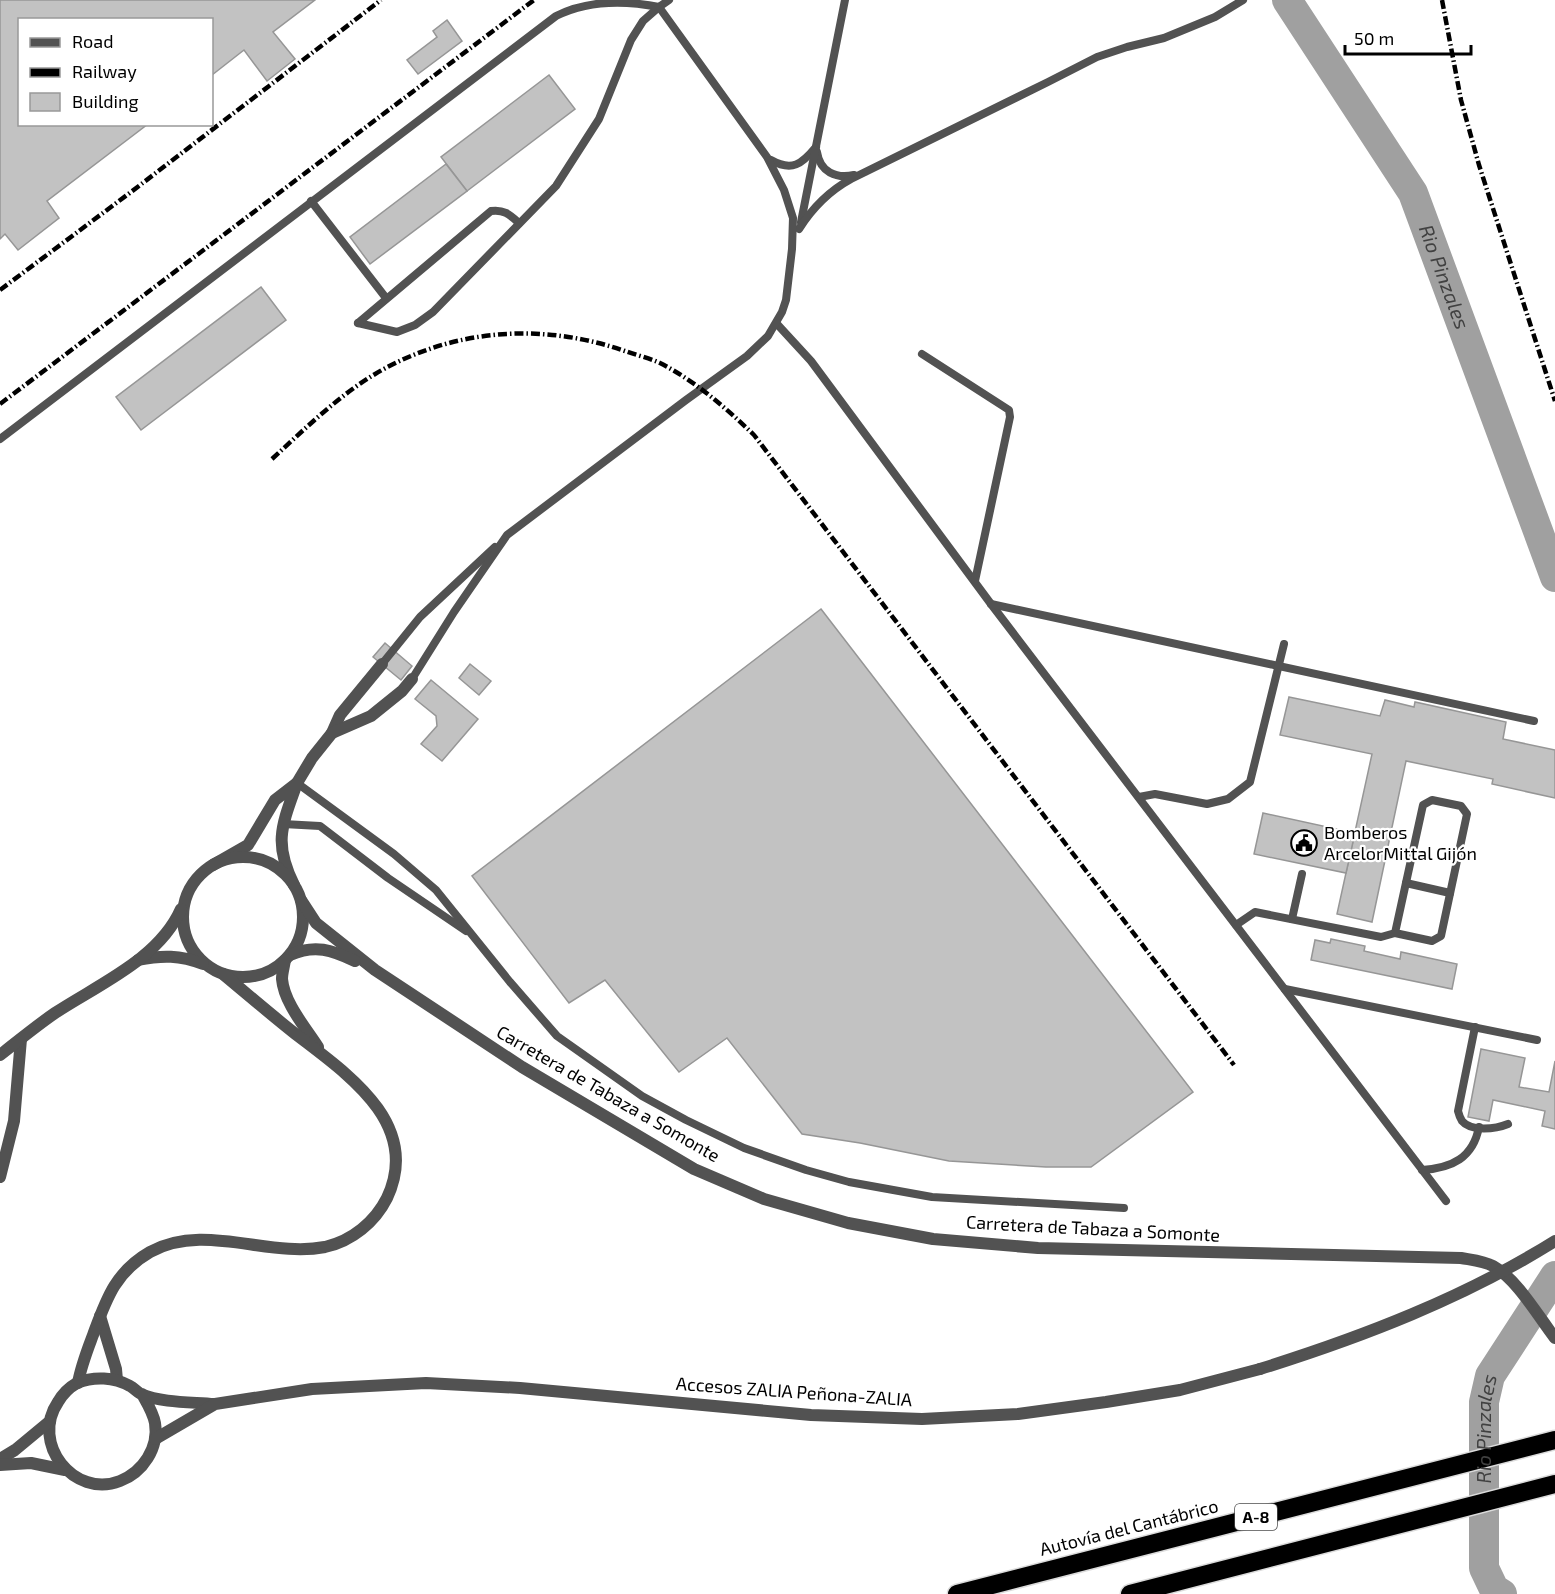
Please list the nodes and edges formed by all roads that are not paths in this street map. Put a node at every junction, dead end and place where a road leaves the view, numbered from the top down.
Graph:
1 (669, 0) edge
2 (845, 0) edge
3 (1243, 0) edge
4 (660, 7) junction
5 (817, 147) junction
6 (767, 157) junction
7 (864, 172) junction
8 (311, 201) junction
9 (519, 223) junction
10 (800, 229) junction
11 (792, 249) junction
12 (386, 298) junction
13 (777, 324) junction
14 (922, 354) dead end
15 (0, 439) edge
16 (507, 535) junction
17 (975, 581) junction
18 (991, 604) junction
19 (1284, 644) dead end
20 (382, 664) joint
21 (1279, 665) junction
22 (411, 680) joint
23 (1534, 721) dead end
24 (332, 733) junction
25 (297, 783) junction
26 (1139, 797) junction
27 (283, 824) junction
28 (213, 865) junction
29 (1302, 874) dead end
30 (1406, 883) junction
31 (294, 885) junction
32 (1450, 893) junction
33 (187, 895) junction
34 (301, 900) junction
35 (1292, 920) junction
36 (1236, 925) junction
37 (1395, 933) junction
38 (475, 937) junction
39 (288, 958) junction
40 (137, 961) junction
41 (206, 965) junction
42 (375, 970) junction
43 (223, 974) junction
44 (1285, 989) junction
45 (1475, 1027) junction
46 (21, 1039) junction
47 (1537, 1040) dead end
48 (322, 1053) junction
49 (0, 1055) edge
50 (1508, 1124) dead end
51 (1479, 1127) junction
52 (1422, 1170) junction
53 (0, 1177) edge
54 (1446, 1202) dead end
55 (1124, 1208) dead end
56 (1555, 1241) edge
57 (100, 1316) junction
58 (1555, 1338) edge
59 (117, 1380) junction
60 (78, 1383) junction
61 (141, 1394) junction
62 (215, 1404) junction
63 (50, 1421) junction
64 (155, 1440) junction
65 (1555, 1440) edge
66 (0, 1459) edge
67 (0, 1465) edge
68 (65, 1470) junction
69 (1555, 1484) edge
70 (957, 1594) edge
71 (1130, 1594) edge

1 - 4 lane
2 - 5 lane
3 - 7 lane
4 - 6 lane
4 - 8 lane
4 - 9 lane
5 - 6 lane
5 - 7 lane
5 - 10 lane
6 - 11 lane
7 - 10 lane
8 - 12 lane
8 - 15 lane
9 - 12 lane
9 - 12 lane
10 - 11 lane
11 - 13 lane
13 - 16 lane
13 - 17 lane
14 - 17 lane
16 - 20 lane
16 - 22 lane
17 - 18 lane
18 - 21 lane
18 - 26 lane
19 - 21 lane
20 - 24 street
21 - 23 lane
21 - 26 lane
22 - 24 street
24 - 25 street
25 - 27 street
25 - 28 street
25 - 38 lane
26 - 36 lane
27 - 31 street
27 - 38 lane
28 - 31 street
28 - 33 street
29 - 35 lane
30 - 32 lane
30 - 32 lane
30 - 37 lane
31 - 34 street
32 - 37 lane
33 - 40 street
33 - 41 street
34 - 39 street
34 - 42 street, Carretera de Tabaza a Somonte
35 - 36 lane
35 - 37 lane
36 - 44 lane
38 - 55 lane
39 - 42 street, Carretera de Tabaza a Somonte
39 - 43 street
39 - 48 street
40 - 41 street
40 - 46 street
41 - 43 street
42 - 58 street, Carretera de Tabaza a Somonte
43 - 48 street
44 - 45 lane
44 - 52 lane
45 - 47 lane
45 - 51 lane
46 - 49 street
46 - 53 street
48 - 57 street
50 - 51 lane
51 - 52 lane
52 - 54 lane
56 - 62 street, Accesos ZALIA Peñona-ZALIA, bridge
57 - 59 street
57 - 60 street
59 - 60 street
59 - 61 street
60 - 63 street
61 - 62 street
61 - 64 street
62 - 64 street, Accesos ZALIA Peñona-ZALIA
63 - 66 street
63 - 68 street
64 - 68 street
65 - 70 highway, Autovía del Cantábrico / A-8
67 - 68 street
69 - 71 highway, A-8

